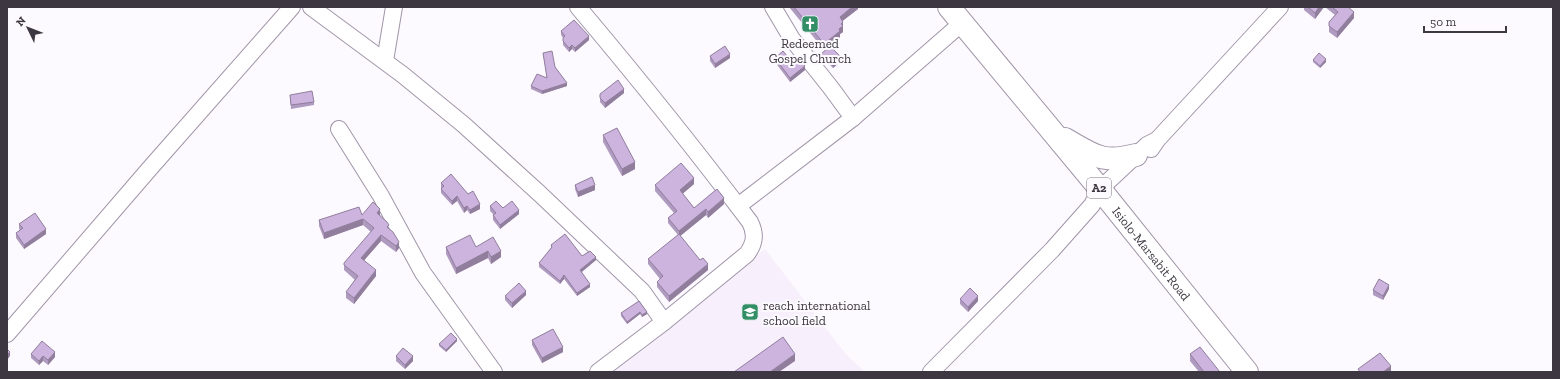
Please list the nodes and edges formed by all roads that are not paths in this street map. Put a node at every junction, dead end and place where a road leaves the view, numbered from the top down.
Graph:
1 (292, 7) edge
2 (312, 7) edge
3 (394, 7) edge
4 (578, 7) edge
5 (773, 7) edge
6 (949, 7) edge
7 (1280, 7) edge
8 (962, 23) junction
9 (385, 61) junction
10 (853, 118) junction
11 (339, 129) dead end
12 (1054, 132) junction
13 (1157, 140) junction
14 (1136, 155) junction
15 (1099, 197) junction
16 (738, 206) junction
17 (664, 322) junction
18 (7, 334) edge
19 (494, 372) edge
20 (598, 372) edge
21 (931, 372) edge
22 (1246, 372) edge

1 - 18 street
2 - 9 street
3 - 9 street
4 - 16 street
5 - 10 street
6 - 8 highway, Isiolo-Marsabit Road / A2
7 - 13 street
8 - 10 street
8 - 12 highway, Isiolo-Marsabit Road / A2
9 - 17 street
10 - 16 street
11 - 19 street
12 - 14 highway
12 - 15 highway, Isiolo-Marsabit Road / A2
13 - 14 street
13 - 15 street
14 - 15 street
15 - 21 street
15 - 22 highway, Isiolo-Marsabit Road / A2
16 - 17 street
17 - 20 street

